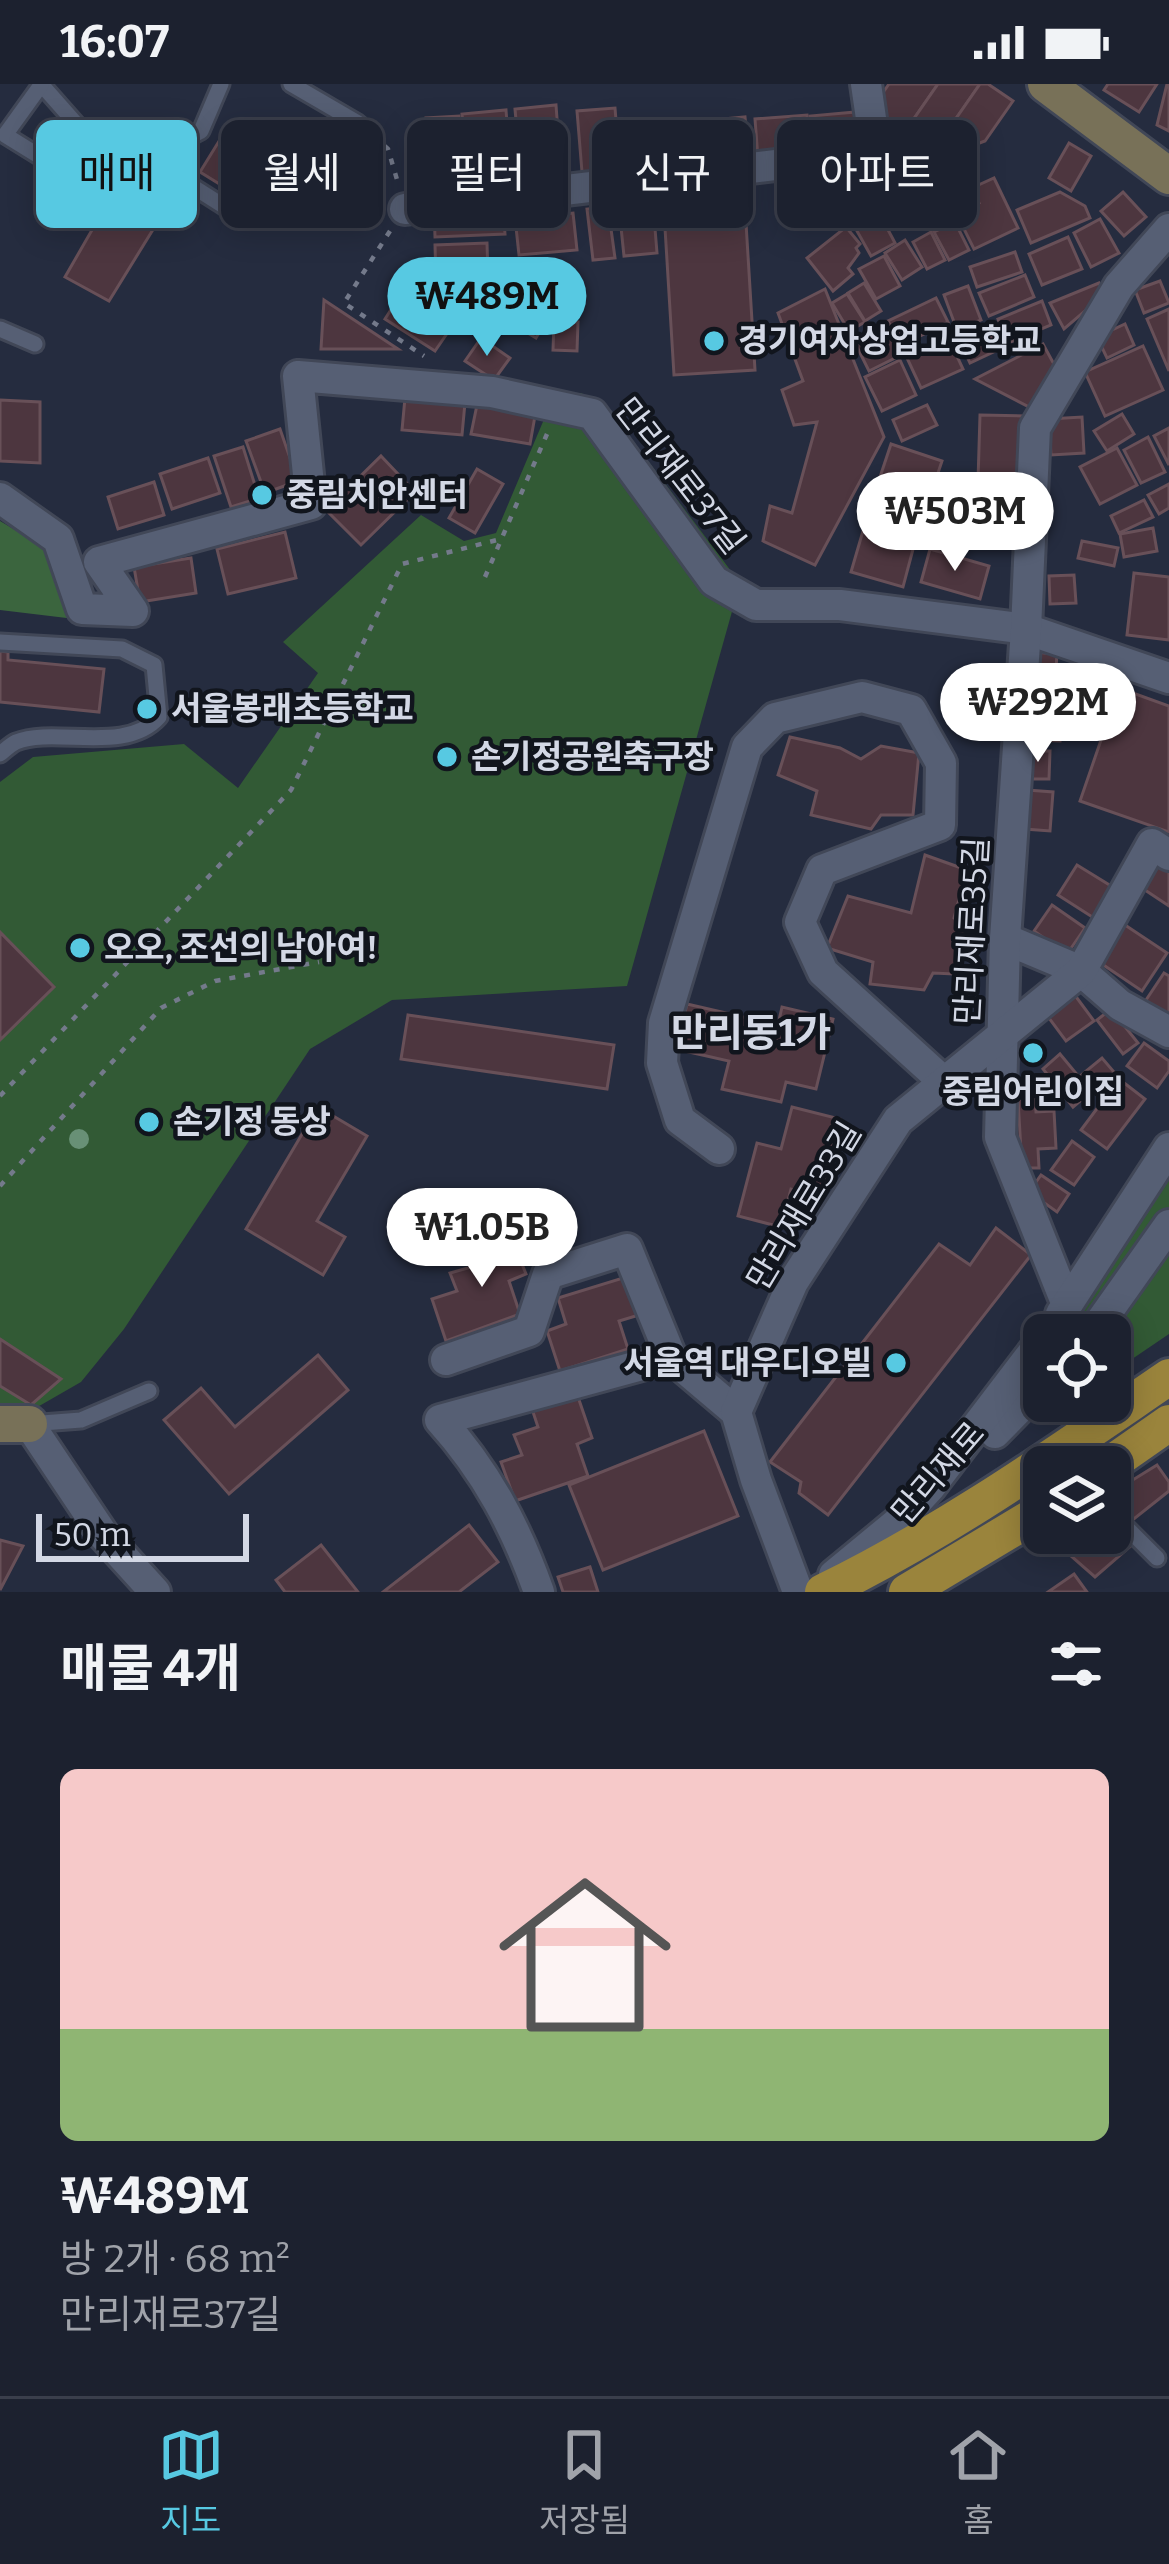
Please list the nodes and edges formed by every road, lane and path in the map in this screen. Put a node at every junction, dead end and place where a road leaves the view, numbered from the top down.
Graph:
1 (41, 84) edge
2 (220, 84) edge
3 (291, 84) edge
4 (866, 84) edge
5 (1046, 84) edge
6 (73, 120) edge
7 (353, 120) edge
8 (197, 134) edge
9 (383, 145) edge
10 (36, 155) edge
11 (1169, 176) edge
12 (405, 208) junction
13 (1169, 230) edge
14 (0, 329) edge
15 (35, 344) dead end
16 (433, 360) dead end
17 (592, 414) junction
18 (0, 498) edge
19 (501, 539) junction
20 (484, 577) dead end
21 (1026, 628) junction
22 (0, 642) edge
23 (1169, 678) edge
24 (0, 754) edge
25 (1169, 855) edge
26 (1005, 939) junction
27 (320, 962) dead end
28 (1081, 971) junction
29 (1169, 1032) edge
30 (1003, 1033) junction
31 (944, 1082) junction
32 (0, 1096) edge
33 (1169, 1148) edge
34 (719, 1149) dead end
35 (0, 1186) edge
36 (1169, 1225) edge
37 (1067, 1305) junction
38 (1061, 1314) edge
39 (1107, 1314) edge
40 (671, 1357) junction
41 (446, 1360) dead end
42 (1023, 1367) edge
43 (1169, 1377) edge
44 (149, 1391) dead end
45 (1023, 1404) edge
46 (736, 1412) junction
47 (15, 1424) edge
48 (1164, 1435) edge
49 (991, 1437) dead end
50 (1131, 1453) edge
51 (1023, 1523) edge
52 (1131, 1531) edge
53 (1157, 1558) dead end
54 (155, 1592) edge
55 (539, 1592) edge
56 (798, 1592) edge
57 (818, 1592) edge
58 (908, 1592) edge

1 - 6 lane
1 - 10 lane
2 - 8 lane
3 - 7 lane
4 - 12 street
5 - 11 street
9 - 12 path
12 - 16 path
13 - 21 street, 만리재로35길
14 - 15 lane
17 - 18 street, 만리재로37길
17 - 19 path
17 - 21 street, 만리재로37길
19 - 20 path
19 - 32 path
21 - 23 street, 만리재로37길
21 - 26 street, 만리재로35길
22 - 24 lane
25 - 28 street
26 - 28 street
26 - 30 street, 만리재로35길
27 - 35 path
28 - 29 street
28 - 30 street, 만리재로33길
30 - 31 street, 만리재로33길
30 - 37 street, 만리재로35길
31 - 34 street
31 - 46 street, 만리재로33길
33 - 37 street, 만리재로
36 - 39 street
37 - 38 street, 만리재로
40 - 41 street
40 - 46 street
40 - 55 street
42 - 57 street, 만리재로
43 - 57 main road, 만리재로
44 - 47 lane
45 - 49 street, 만리재로
46 - 56 street
47 - 54 street
48 - 50 main road
51 - 58 main road
52 - 53 lane

